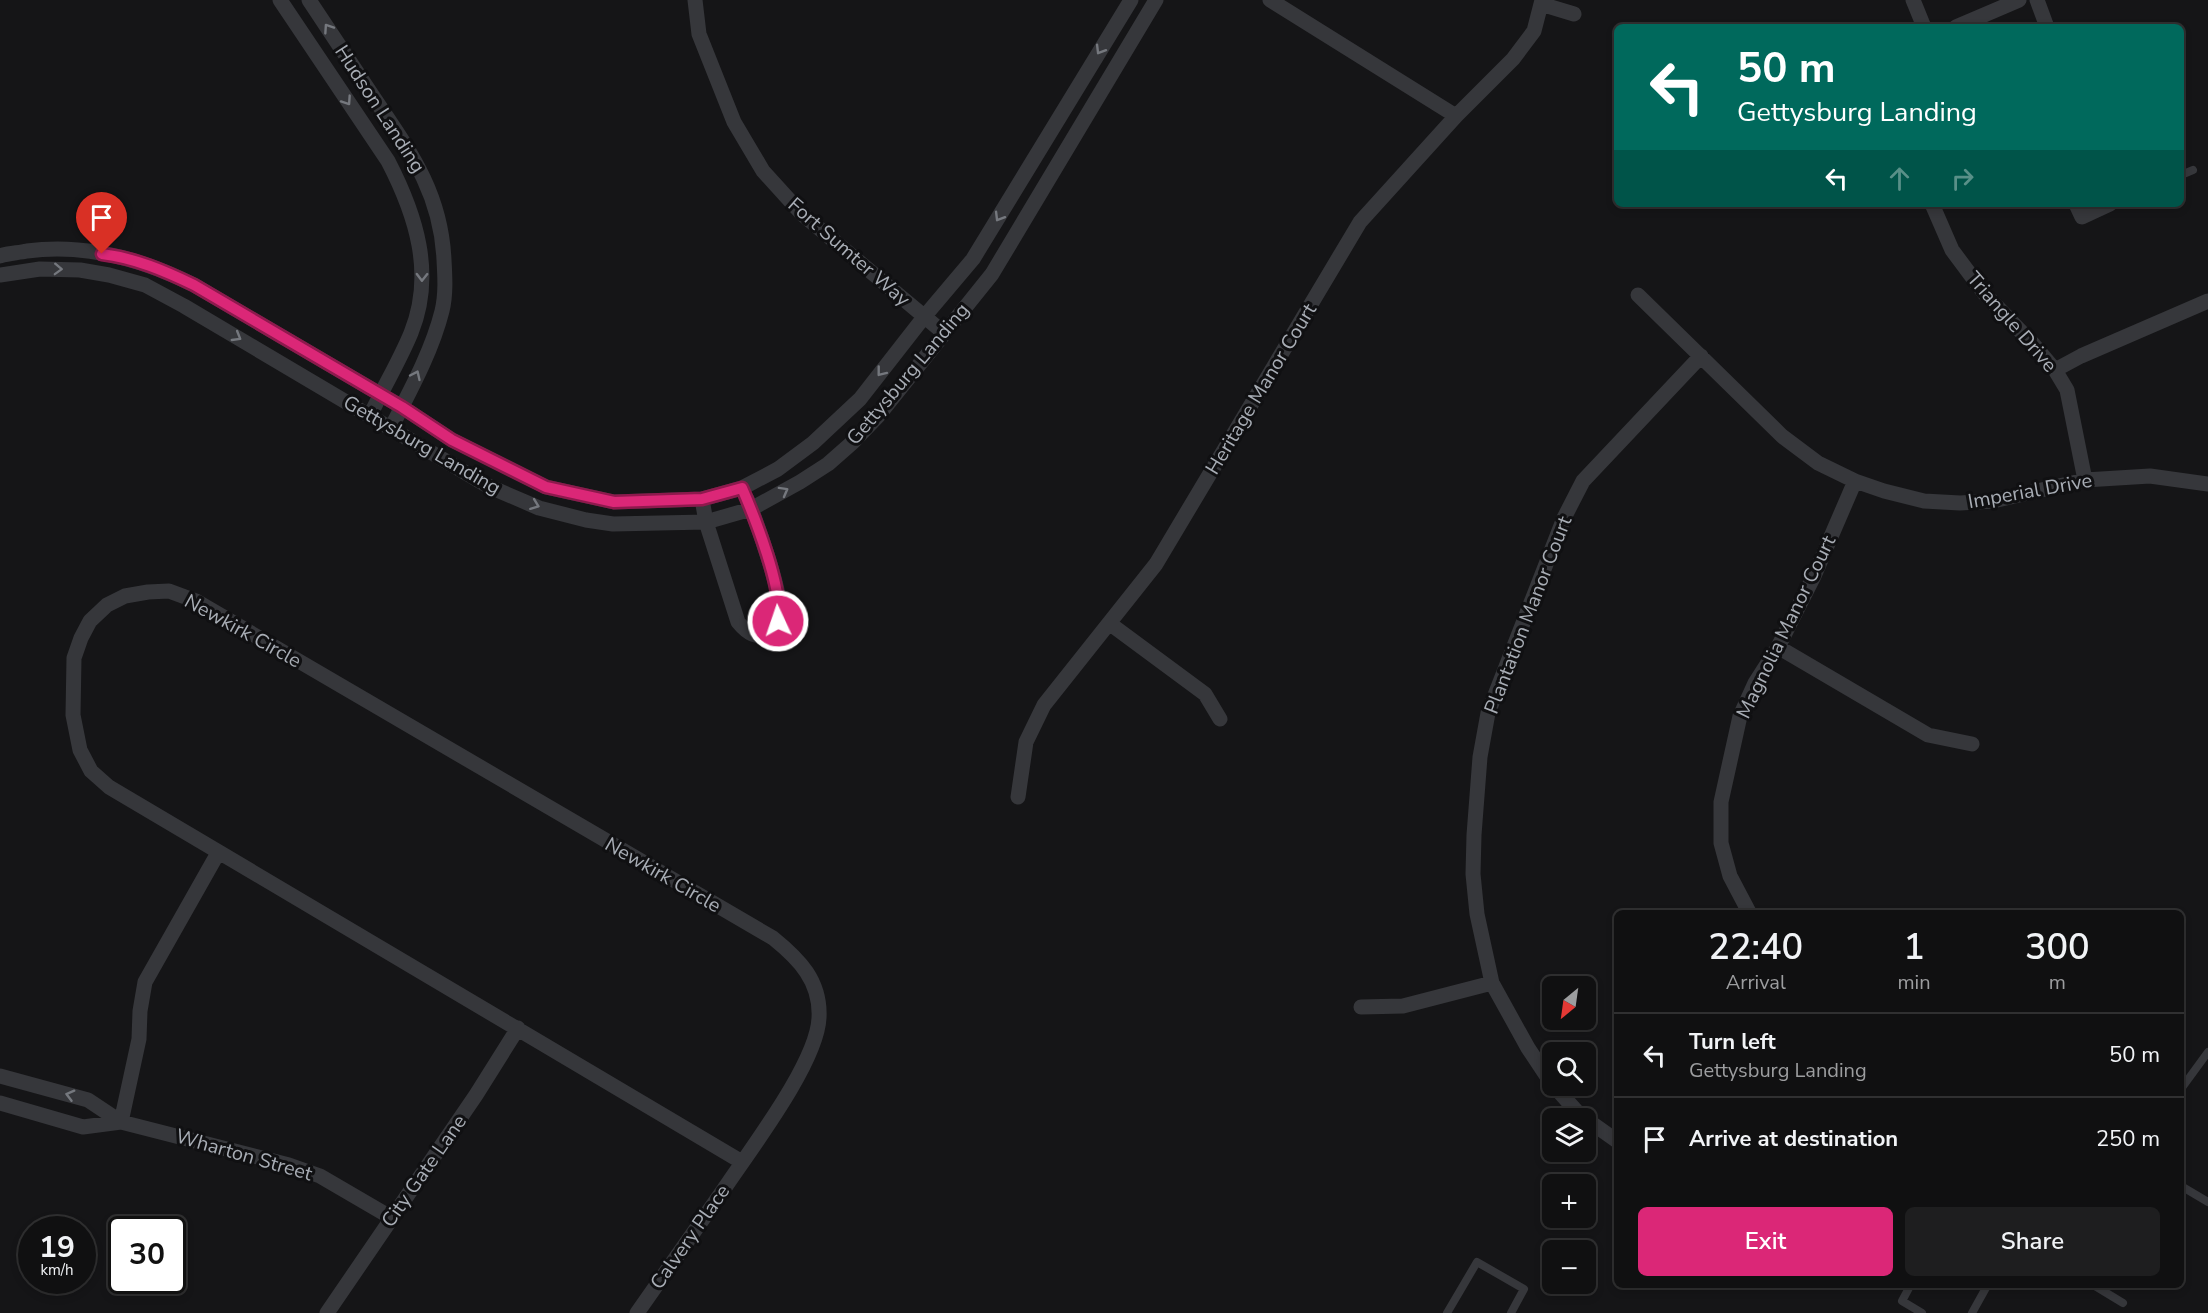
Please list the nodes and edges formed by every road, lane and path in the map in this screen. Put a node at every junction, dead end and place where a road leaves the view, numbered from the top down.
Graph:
1 (280, 0) edge
2 (309, 0) edge
3 (696, 0) edge
4 (1131, 0) edge
5 (1156, 0) edge
6 (1270, 0) edge
7 (1913, 0) edge
8 (2019, 0) edge
9 (2037, 0) edge
10 (1541, 2) edge
11 (1994, 5) edge
12 (1574, 14) dead end
13 (1923, 24) edge
14 (1961, 24) edge
15 (2046, 24) edge
16 (1456, 116) junction
17 (2193, 170) dead end
18 (2184, 174) edge
19 (1933, 207) edge
20 (2077, 207) edge
21 (2104, 207) edge
22 (0, 256) edge
23 (0, 275) edge
24 (1638, 295) dead end
25 (2208, 300) edge
26 (924, 317) junction
27 (944, 333) junction
28 (1701, 356) junction
29 (2055, 370) junction
30 (380, 396) junction
31 (402, 407) junction
32 (370, 417) junction
33 (391, 428) junction
34 (2085, 480) junction
35 (1856, 481) junction
36 (2208, 484) edge
37 (742, 488) junction
38 (702, 499) junction
39 (751, 509) junction
40 (706, 522) junction
41 (1109, 623) junction
42 (1778, 647) junction
43 (1221, 719) dead end
44 (1971, 744) dead end
45 (1018, 797) dead end
46 (218, 852) junction
47 (1748, 910) edge
48 (1492, 984) junction
49 (1361, 1007) dead end
50 (518, 1028) junction
51 (2208, 1052) edge
52 (1542, 1069) edge
53 (0, 1076) edge
54 (2184, 1085) edge
55 (1563, 1096) edge
56 (0, 1103) edge
57 (121, 1122) junction
58 (1614, 1139) edge
59 (742, 1162) junction
60 (2184, 1188) edge
61 (2208, 1202) edge
62 (392, 1218) junction
63 (1909, 1288) edge
64 (1986, 1288) edge
65 (2098, 1288) edge
66 (2123, 1303) dead end
67 (327, 1313) edge
68 (637, 1313) edge
69 (1448, 1313) edge
70 (1511, 1313) edge
71 (1922, 1313) edge
72 (1972, 1313) edge

1 -> 30 street, Hudson Landing
31 -> 2 street, Hudson Landing
3 - 26 street, Fort Sumter Way
4 -> 26 street, Gettysburg Landing
5 - 27 street, Gettysburg Landing
6 - 16 street
7 - 13 street
8 - 11 street
9 - 15 street
10 - 12 street, Heritage Manor Court
10 - 16 street, Heritage Manor Court
11 - 14 street
16 - 41 street, Heritage Manor Court
17 - 18 lane
19 - 29 street, Triangle Drive
20 - 21 street
22 - 30 street, Gettysburg Landing
23 -> 32 street, Gettysburg Landing
24 - 28 street, Imperial Drive
25 - 29 street
26 - 27 street, Fort Sumter Way
26 -> 37 street, Gettysburg Landing
39 -> 27 street, Gettysburg Landing
28 - 35 street, Imperial Drive
28 - 48 street, Plantation Manor Court
29 - 34 street, Triangle Drive
30 - 31 street, Gettysburg Landing
30 - 32 street, Hudson Landing
31 - 33 street, Hudson Landing
31 - 38 street, Gettysburg Landing
32 - 33 street, Gettysburg Landing
33 -> 40 street, Gettysburg Landing
34 - 35 street, Imperial Drive
34 - 36 street, Imperial Drive
35 - 42 street, Magnolia Manor Court
37 - 38 street, Gettysburg Landing
37 - 39 street
38 - 40 street
39 - 40 street, Gettysburg Landing
39 - 40 street
41 - 43 street
41 - 45 street, Heritage Manor Court
42 - 44 street
42 - 47 street, Magnolia Manor Court
46 - 50 street, Newkirk Circle
46 - 57 street
46 - 59 street, Newkirk Circle
48 - 49 street
48 - 52 street, Plantation Manor Court
50 - 59 street, Newkirk Circle
50 - 62 street, City Gate Lane
51 - 54 lane
57 -> 53 street, Wharton Street
55 - 58 street, Plantation Manor Court
56 - 57 street, Wharton Street
57 - 62 street, Wharton Street
59 - 68 street, Calvery Place
60 - 61 lane
62 - 67 street, City Gate Lane
63 - 71 lane
64 - 72 lane
65 - 66 lane
69 - 70 lane

